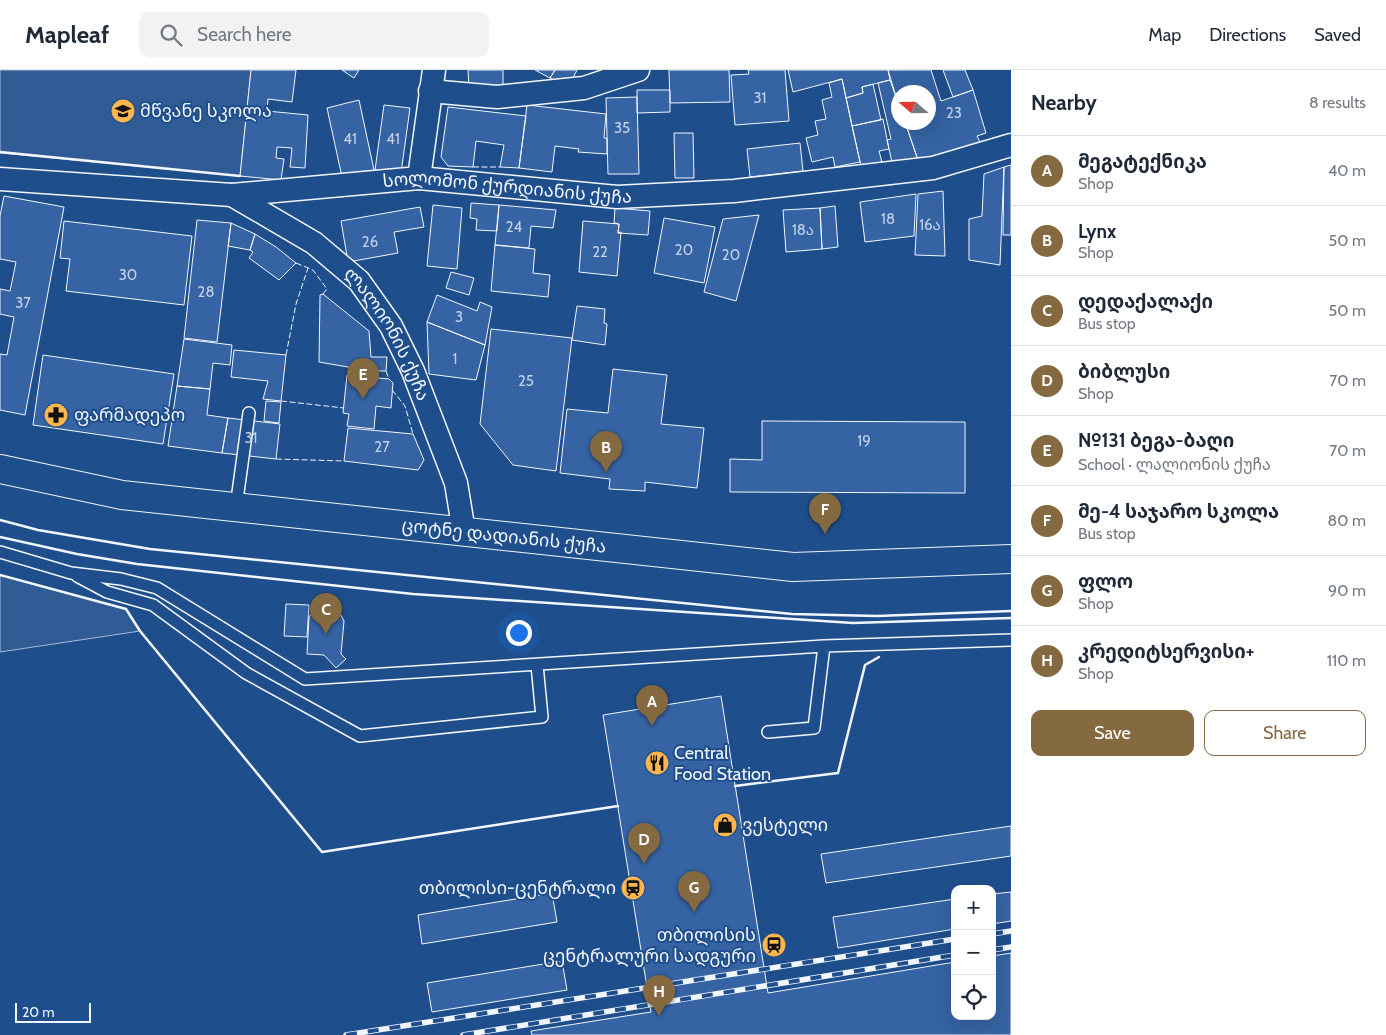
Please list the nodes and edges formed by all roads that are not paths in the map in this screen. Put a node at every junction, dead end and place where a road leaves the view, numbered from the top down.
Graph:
1 (638, 70) edge
2 (432, 81) edge
3 (1011, 145) edge
4 (419, 178) junction
5 (0, 179) edge
6 (232, 195) junction
7 (249, 413) dead end
8 (0, 469) edge
9 (236, 507) junction
10 (464, 532) junction
11 (0, 552) edge
12 (1011, 559) edge
13 (71, 573) junction
14 (1011, 640) edge
15 (824, 646) junction
16 (536, 665) junction
17 (768, 732) dead end

1 - 2 street
2 - 4 street
3 - 4 street, სოლომონ ქურდიანის ქუჩა
4 - 6 street, სოლომონ ქურდიანის ქუჩა
5 - 6 street, სოლომონ ქურდიანის ქუჩა
6 - 10 street, ლალიონის ქუჩა
7 - 9 lane
8 - 9 main road, ცოტნე დადიანის ქუჩა
9 - 10 main road, ცოტნე დადიანის ქუჩა
10 - 12 main road, ცოტნე დადიანის ქუჩა
11 - 13 lane
13 - 16 lane
13 - 16 lane
14 - 15 lane
15 - 16 lane
15 - 17 lane

